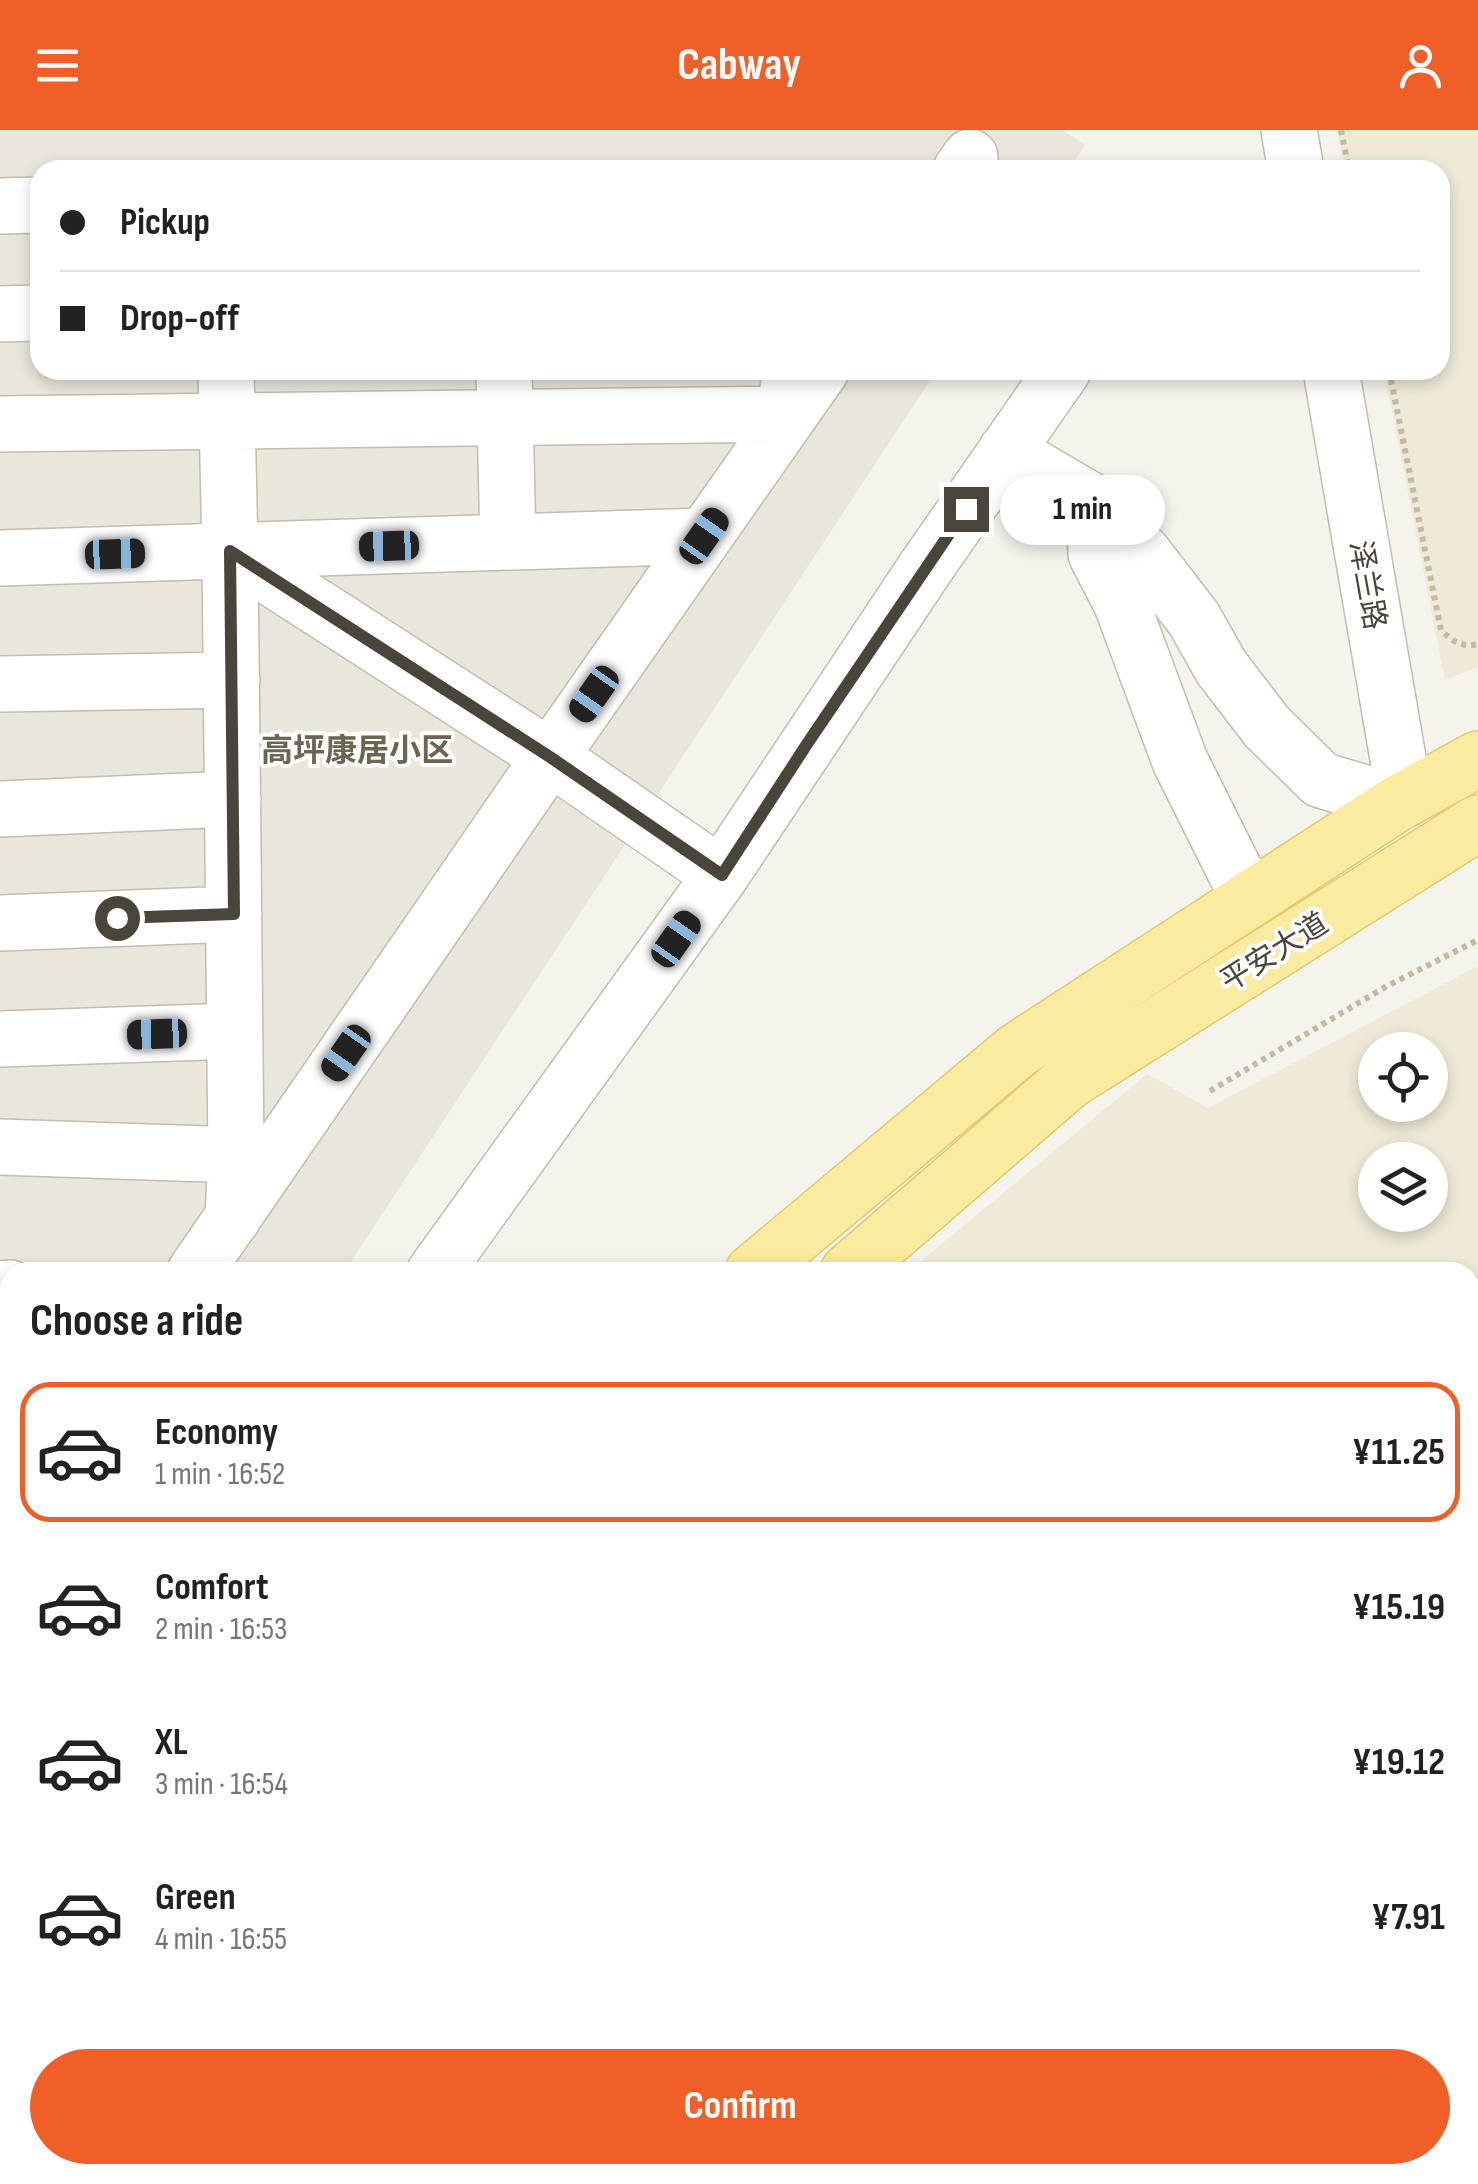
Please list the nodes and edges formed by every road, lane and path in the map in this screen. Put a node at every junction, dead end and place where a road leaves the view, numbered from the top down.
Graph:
1 (1290, 130) edge
2 (1342, 130) edge
3 (1294, 160) edge
4 (1347, 160) edge
5 (30, 205) edge
6 (0, 206) edge
7 (30, 312) edge
8 (0, 314) edge
9 (1055, 380) edge
10 (1333, 380) edge
11 (1391, 380) edge
12 (788, 392) edge
13 (504, 394) edge
14 (227, 395) edge
15 (0, 424) edge
16 (1006, 451) junction
17 (1095, 503) junction
18 (704, 536) junction
19 (508, 542) junction
20 (230, 551) junction
21 (0, 558) edge
22 (1478, 644) edge
23 (232, 680) junction
24 (0, 684) edge
25 (550, 757) junction
26 (1478, 759) edge
27 (233, 799) junction
28 (1401, 801) junction
29 (0, 809) edge
30 (1478, 823) edge
31 (722, 875) junction
32 (1249, 899) junction
33 (234, 914) junction
34 (0, 923) edge
35 (1478, 940) edge
36 (235, 1031) junction
37 (0, 1039) edge
38 (1210, 1091) dead end
39 (0, 1147) edge
40 (236, 1155) junction
41 (233, 1218) junction
42 (198, 1262) edge
43 (444, 1262) edge
44 (765, 1262) edge
45 (860, 1262) edge

1 - 3 street
2 - 4 path
5 - 6 street
7 - 8 street
9 - 16 street
10 - 28 street, 泽兰路
11 - 22 path
12 - 13 street
12 - 18 street
13 - 14 street
13 - 19 street
14 - 15 street
14 - 20 street
16 - 17 street
16 - 31 street
17 - 28 street
17 - 32 street
18 - 19 street
18 - 25 street
19 - 20 street
20 - 21 street
20 - 23 street
20 - 25 street
23 - 24 street
23 - 27 street
25 - 31 street
25 - 41 street
26 - 28 main road
27 - 29 street
27 - 33 street
28 - 32 main road
30 - 45 main road, 平安大道
31 - 43 street
32 - 44 main road
33 - 34 street
33 - 36 street
35 - 38 path
36 - 37 street
36 - 40 street
39 - 40 street
40 - 41 street
41 - 42 street

